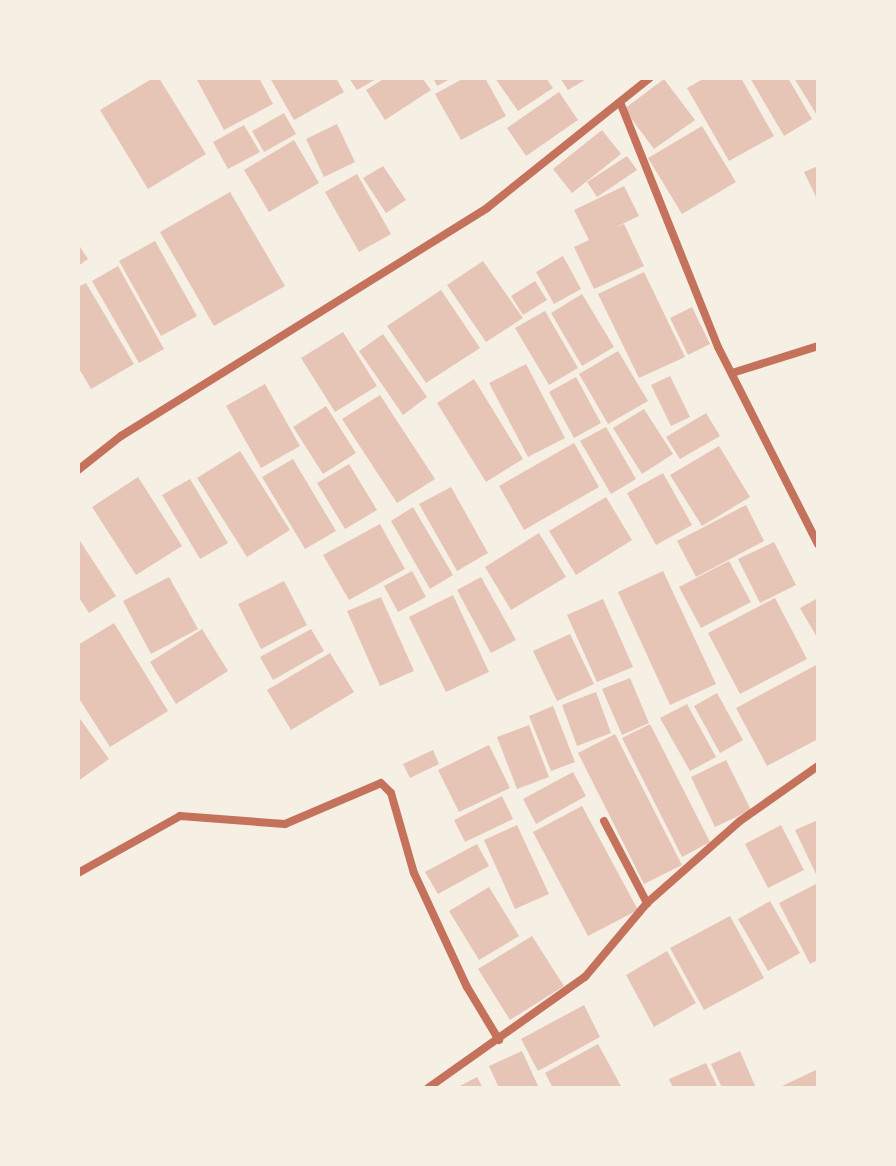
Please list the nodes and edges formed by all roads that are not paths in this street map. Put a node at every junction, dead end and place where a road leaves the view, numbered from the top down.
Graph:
1 (650, 78) edge
2 (620, 102) junction
3 (818, 346) edge
4 (732, 373) junction
5 (78, 470) edge
6 (818, 544) edge
7 (818, 766) edge
8 (604, 821) dead end
9 (78, 873) edge
10 (647, 903) junction
11 (499, 1040) junction
12 (428, 1088) edge

1 - 2 street
2 - 4 street
2 - 5 street
3 - 4 street
4 - 6 street
7 - 10 street
8 - 10 street
9 - 11 street
10 - 11 street
11 - 12 street

